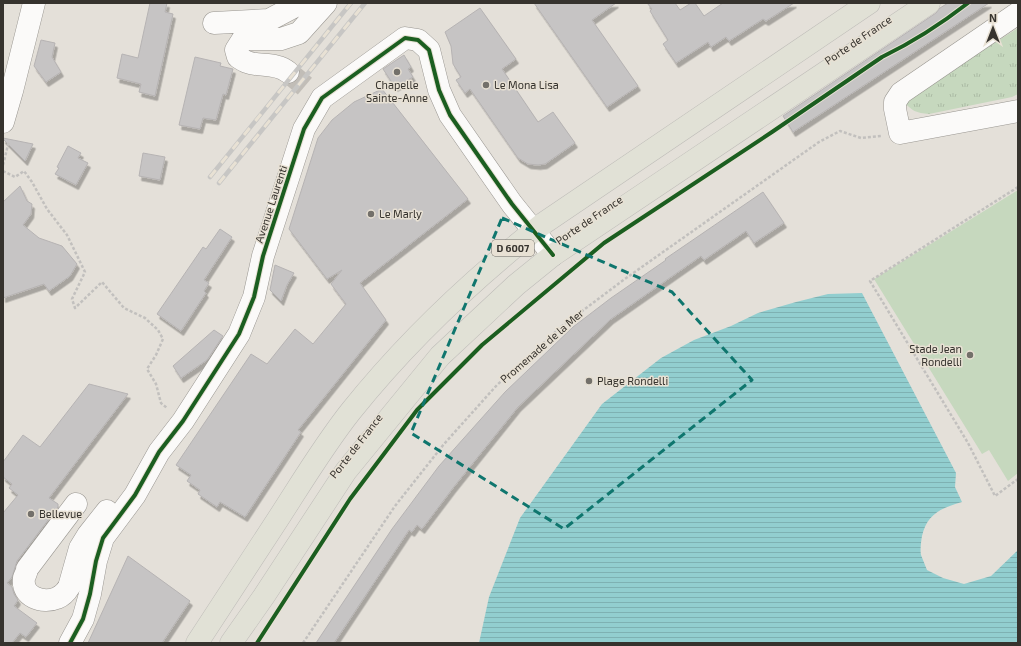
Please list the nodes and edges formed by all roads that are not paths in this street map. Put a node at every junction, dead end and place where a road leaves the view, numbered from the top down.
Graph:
1 (34, 3) edge
2 (301, 3) edge
3 (326, 3) edge
4 (869, 3) edge
5 (929, 3) edge
6 (1018, 13) edge
7 (214, 23) dead end
8 (288, 72) tunnel mouth
9 (1018, 111) edge
10 (6, 130) edge
11 (534, 231) junction
12 (553, 255) junction
13 (148, 472) junction
14 (76, 504) dead end
15 (70, 643) edge
16 (197, 643) edge
17 (231, 643) edge

1 - 10 street
2 - 7 street
3 - 8 street
4 - 11 main road, Porte de France / D 6007
5 - 12 main road, Porte de France / D 6007
6 - 9 street
11 - 12 street, Avenue Laurenti
11 - 13 street, Avenue Laurenti
11 - 16 main road, Porte de France / D 6007
12 - 17 main road, Porte de France / D 6007
13 - 14 street
13 - 15 street, Avenue Laurenti

